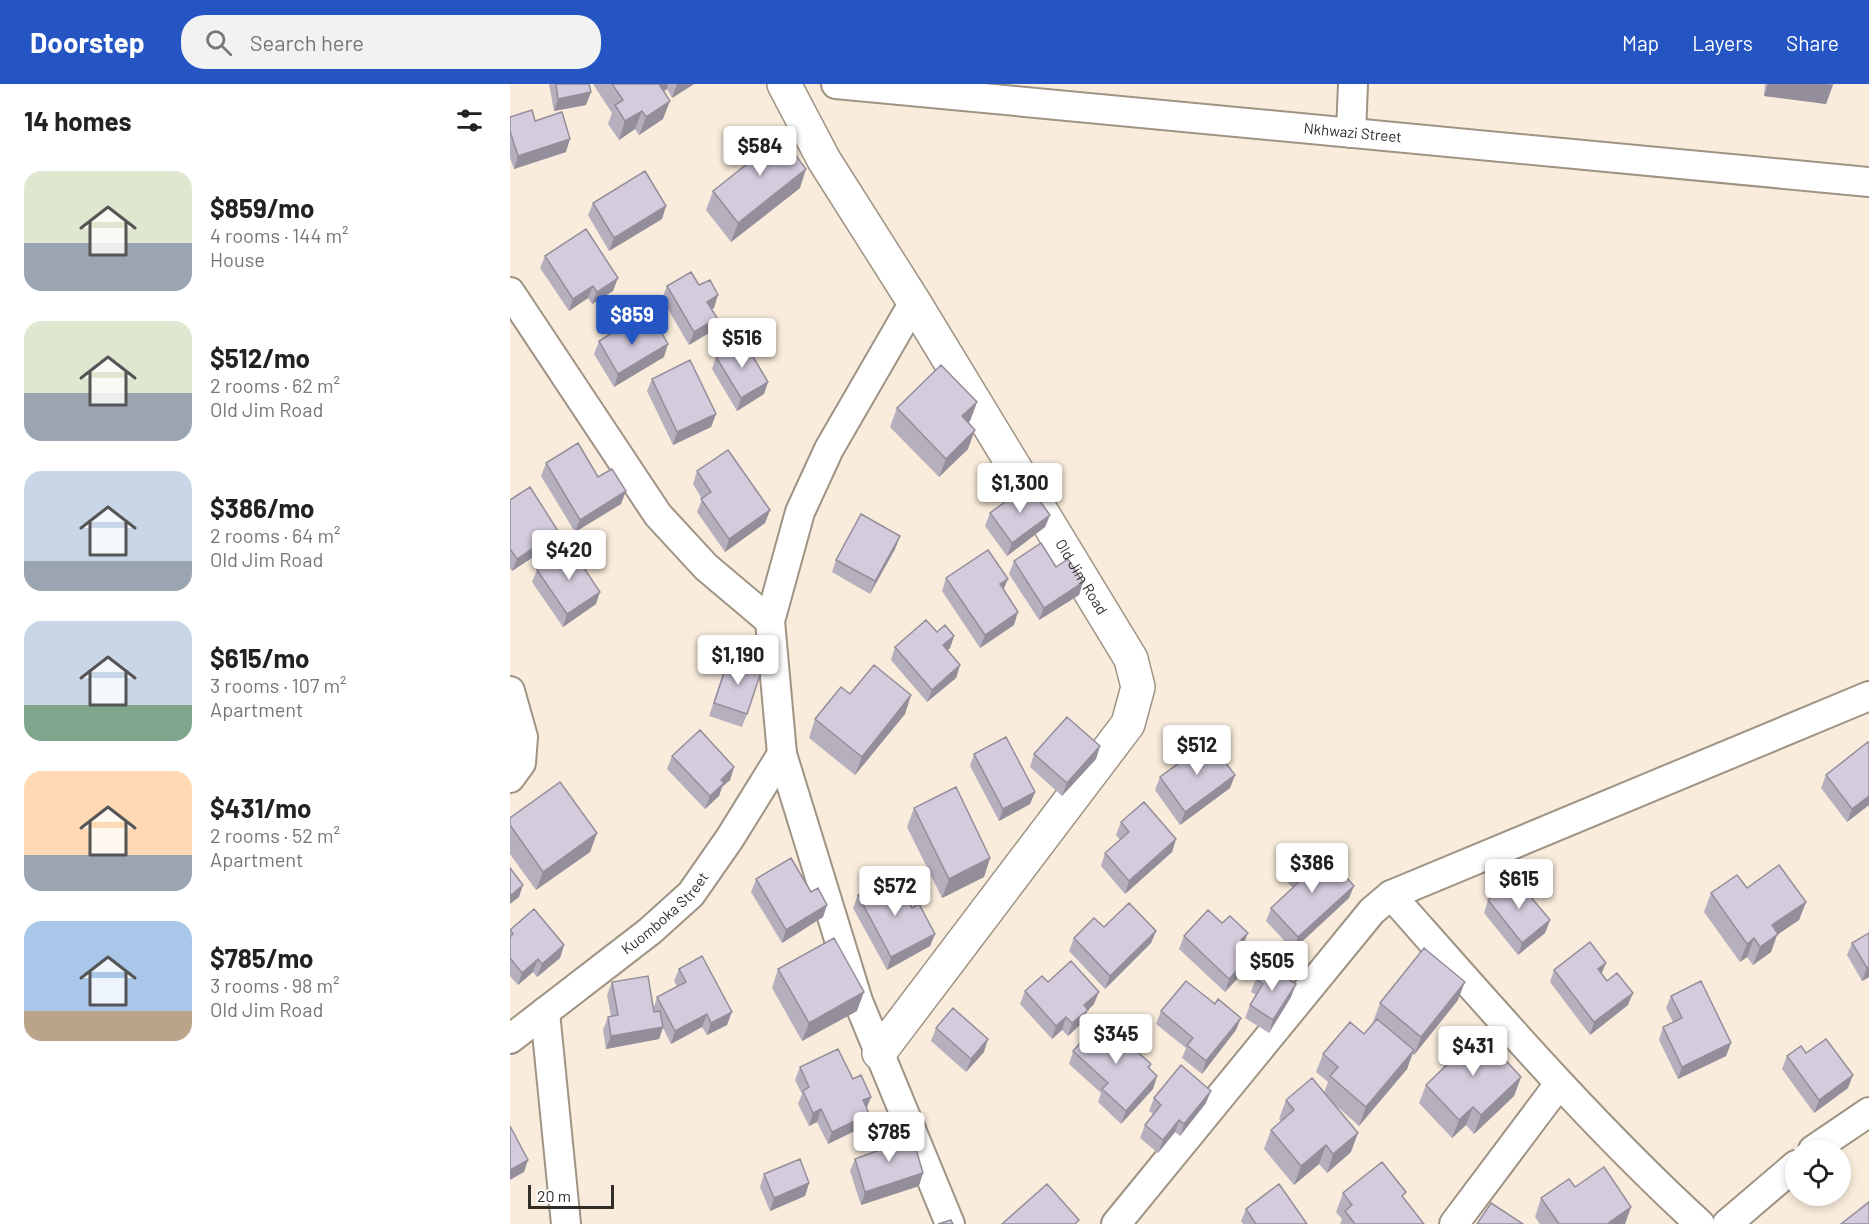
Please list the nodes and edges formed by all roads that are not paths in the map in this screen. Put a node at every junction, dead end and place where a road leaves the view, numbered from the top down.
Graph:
1 (784, 84) edge
2 (836, 84) edge
3 (1353, 84) edge
4 (1351, 133) junction
5 (1869, 182) edge
6 (510, 292) edge
7 (914, 302) junction
8 (770, 621) junction
9 (510, 691) edge
10 (1869, 696) edge
11 (783, 754) junction
12 (510, 778) edge
13 (1390, 895) junction
14 (545, 1012) junction
15 (510, 1039) edge
16 (879, 1053) junction
17 (1559, 1084) junction
18 (1869, 1112) edge
19 (1828, 1140) edge
20 (1785, 1175) edge
21 (566, 1224) edge
22 (950, 1224) edge
23 (1116, 1224) edge
24 (1454, 1224) edge
25 (1700, 1224) edge
26 (1727, 1224) edge

1 - 7 street, Old Jim Road
2 - 4 street, Nkhwazi Street
3 - 4 street
4 - 5 street, Nkhwazi Street
6 - 8 street
7 - 8 street
7 - 16 street, Old Jim Road
8 - 11 street
9 - 12 street
10 - 13 street
11 - 14 street, Kuomboka Street
11 - 16 street
13 - 17 street
13 - 23 street
14 - 15 street, Kuomboka Street
14 - 21 street
16 - 22 street
17 - 24 street
17 - 25 street
18 - 19 street
20 - 26 street

